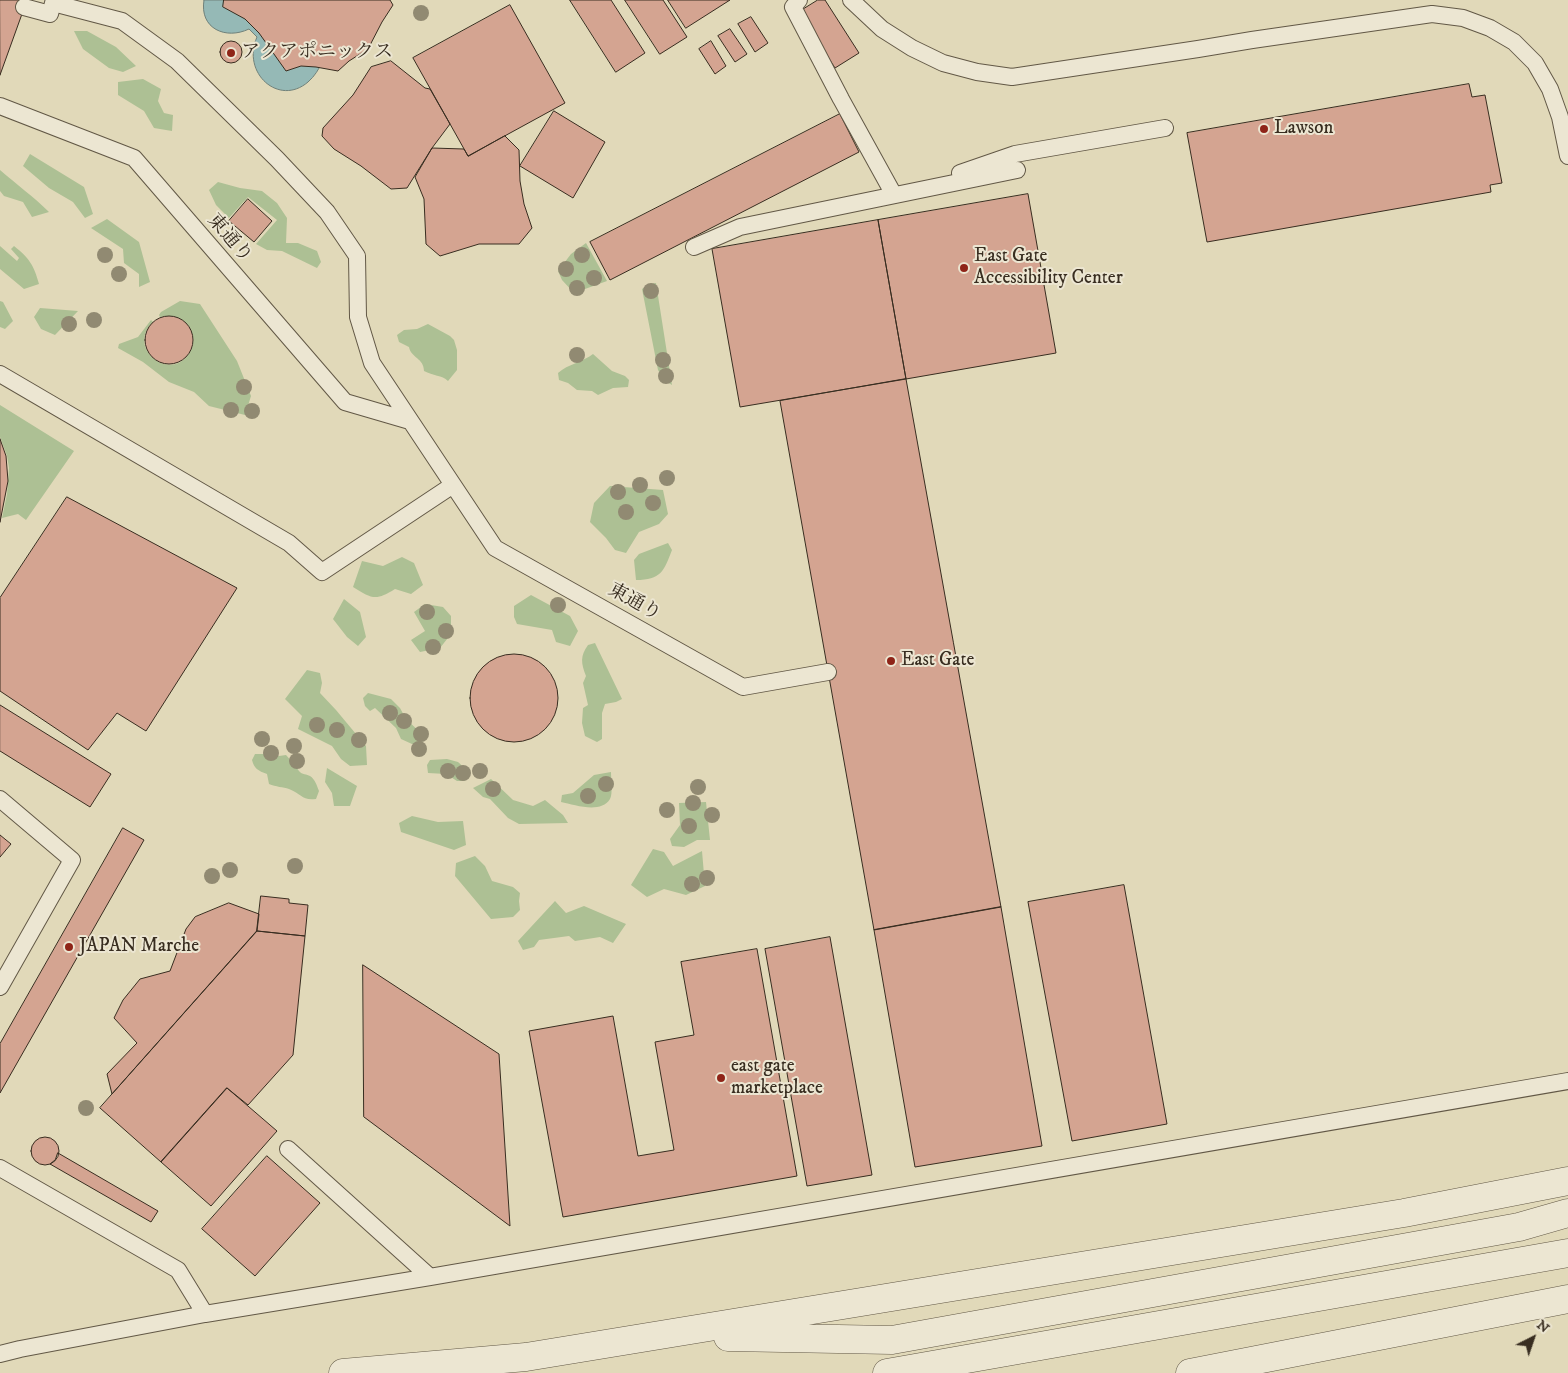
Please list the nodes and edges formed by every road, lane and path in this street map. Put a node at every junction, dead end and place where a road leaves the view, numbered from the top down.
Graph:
1 (799, 0) edge
2 (851, 0) edge
3 (24, 7) dead end
4 (0, 106) edge
5 (1165, 128) dead end
6 (1568, 156) edge
7 (1017, 170) dead end
8 (894, 196) junction
9 (694, 247) dead end
10 (0, 374) edge
11 (410, 421) junction
12 (453, 485) junction
13 (828, 672) dead end
14 (0, 799) edge
15 (0, 987) edge
16 (1568, 1080) edge
17 (288, 1149) dead end
18 (0, 1168) edge
19 (1568, 1180) edge
20 (1568, 1213) edge
21 (1568, 1252) edge
22 (430, 1277) junction
23 (1568, 1299) edge
24 (205, 1314) junction
25 (662, 1335) junction
26 (0, 1354) edge
27 (526, 1357) junction
28 (1246, 1368) edge
29 (343, 1373) edge
30 (468, 1373) edge
31 (887, 1373) edge
32 (1190, 1373) edge

1 - 8 lane
2 - 6 lane
3 - 11 lane, 東通り
4 - 11 lane, 東通り
5 - 8 lane
7 - 8 lane
8 - 9 lane
10 - 12 lane
11 - 12 lane, 東通り
12 - 13 lane, 東通り
14 - 15 lane
16 - 22 lane
17 - 22 lane
18 - 24 lane
19 - 25 street
20 - 25 street
21 - 31 street
22 - 24 lane
23 - 28 street
24 - 26 lane
25 - 27 street
27 - 29 street
27 - 30 street
28 - 32 street

